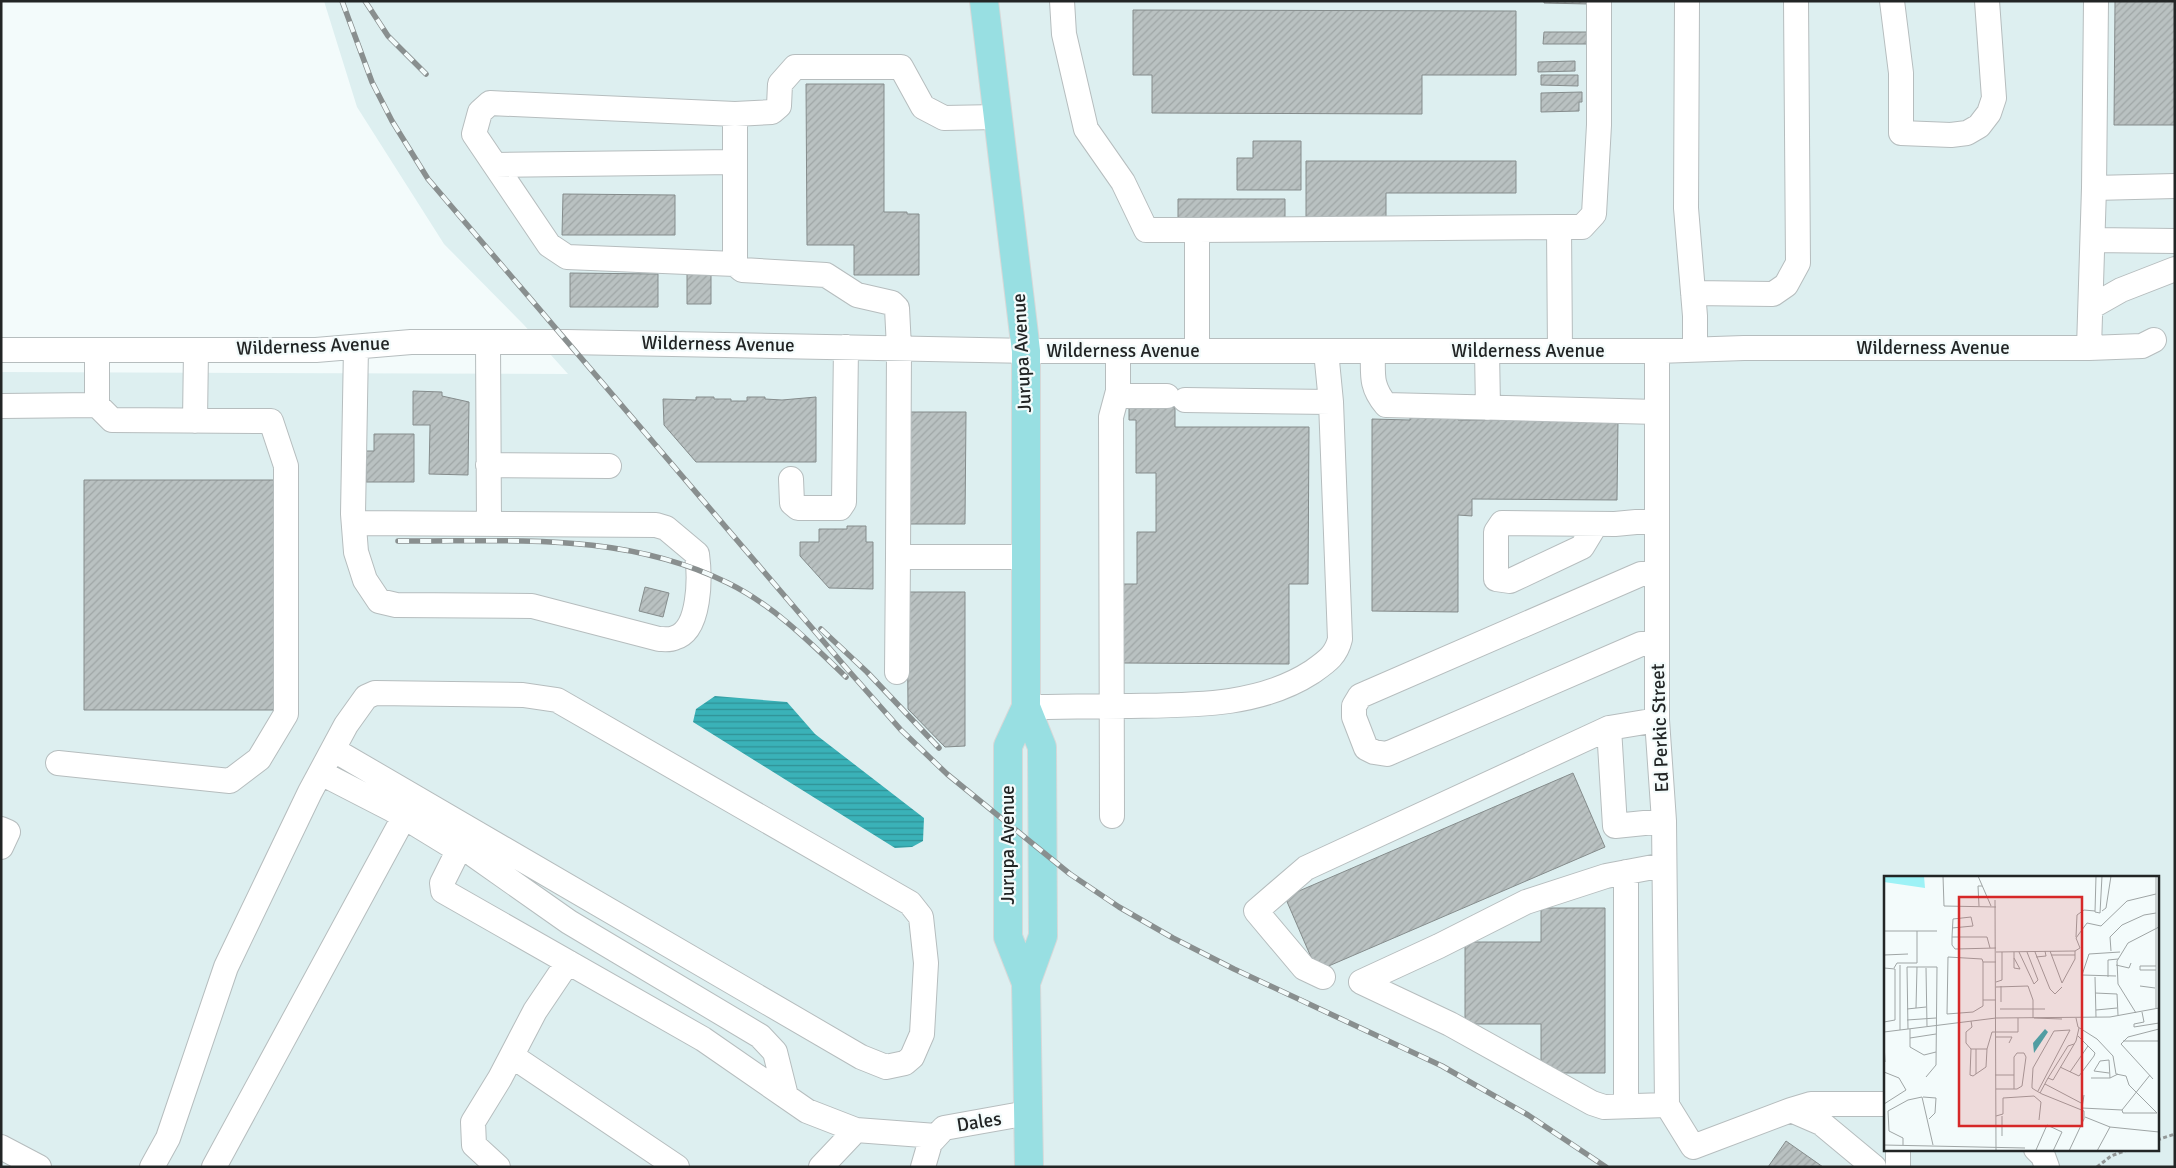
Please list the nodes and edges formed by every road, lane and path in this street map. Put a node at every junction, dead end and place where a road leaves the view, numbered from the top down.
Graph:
1 (984, 1) edge
2 (1062, 1) edge
3 (1599, 1) edge
4 (1687, 1) edge
5 (1796, 1) edge
6 (1892, 1) edge
7 (1987, 1) edge
8 (2096, 1) edge
9 (735, 114) junction
10 (998, 116) junction
11 (735, 162) junction
12 (496, 165) junction
13 (2175, 186) edge
14 (2094, 188) junction
15 (1559, 227) junction
16 (1197, 230) junction
17 (2093, 240) junction
18 (2175, 241) edge
19 (735, 264) junction
20 (2175, 269) edge
21 (1693, 293) junction
22 (2091, 307) junction
23 (2154, 340) dead end
24 (488, 342) junction
25 (356, 347) junction
26 (846, 347) junction
27 (899, 348) junction
28 (2089, 348) junction
29 (1695, 349) junction
30 (1, 350) edge
31 (97, 350) junction
32 (196, 350) junction
33 (1560, 350) junction
34 (1657, 350) junction
35 (1026, 351) junction
36 (1118, 351) junction
37 (1197, 351) junction
38 (1326, 351) junction
39 (1373, 351) junction
40 (1487, 351) junction
41 (1118, 391) junction
42 (1331, 402) junction
43 (98, 405) junction
44 (1, 406) edge
45 (1488, 408) junction
46 (1657, 412) junction
47 (195, 421) junction
48 (488, 465) junction
49 (609, 466) dead end
50 (791, 479) dead end
51 (1657, 520) junction
52 (354, 523) junction
53 (489, 524) junction
54 (1596, 524) dead end
55 (898, 556) junction
56 (1026, 556) junction
57 (1657, 574) junction
58 (1657, 644) junction
59 (897, 672) dead end
60 (1111, 706) junction
61 (1026, 707) junction
62 (1657, 720) junction
63 (1609, 728) junction
64 (334, 750) junction
65 (58, 763) dead end
66 (321, 773) junction
67 (1112, 816) dead end
68 (404, 817) junction
69 (1664, 821) junction
70 (1, 829) edge
71 (1, 847) edge
72 (458, 850) junction
73 (1664, 865) junction
74 (1626, 872) junction
75 (568, 962) junction
76 (1324, 977) dead end
77 (512, 1056) junction
78 (786, 1096) junction
79 (1884, 1104) edge
80 (1667, 1105) junction
81 (1626, 1106) junction
82 (1791, 1110) junction
83 (1028, 1114) junction
84 (856, 1130) junction
85 (2175, 1134) edge
86 (936, 1136) junction
87 (2158, 1140) edge
88 (1, 1147) edge
89 (1898, 1150) edge
90 (2037, 1150) edge
91 (2127, 1150) edge
92 (40, 1167) edge
93 (152, 1167) edge
94 (214, 1167) edge
95 (498, 1167) edge
96 (676, 1167) edge
97 (821, 1167) edge
98 (923, 1167) edge
99 (1029, 1167) edge
100 (1874, 1167) edge
101 (1898, 1167) edge
102 (2047, 1167) edge
103 (2097, 1167) edge

1 - 10 main road, Jurupa Avenue
2 - 16 street
3 - 15 street
4 - 21 street
5 - 21 street
6 - 7 street
8 - 14 street
9 - 10 street
9 - 11 street
9 - 12 street
10 - 35 main road, Jurupa Avenue
11 - 12 street
11 - 19 street
12 - 19 street
13 - 14 street
14 - 17 street
15 - 16 street
15 - 33 street
16 - 37 street
17 - 18 street
17 - 22 street
19 - 27 street
20 - 22 street
21 - 29 street
22 - 28 street
23 - 28 street, Wilderness Avenue
24 - 25 street, Wilderness Avenue
24 - 26 street, Wilderness Avenue
24 - 48 street
25 - 32 street, Wilderness Avenue
25 - 52 street
26 - 27 street, Wilderness Avenue
26 - 50 street
27 - 35 street, Wilderness Avenue
27 - 55 street
28 - 29 street, Wilderness Avenue
29 - 34 street, Wilderness Avenue
30 - 31 street, Wilderness Avenue
31 - 32 street, Wilderness Avenue
31 - 43 street
32 - 47 street
33 - 34 street, Wilderness Avenue
33 - 40 street, Wilderness Avenue
34 - 46 street, Ed Perkic Street
35 - 36 street, Wilderness Avenue
35 - 56 main road, Jurupa Avenue
36 - 37 street, Wilderness Avenue
36 - 41 street
37 - 38 street, Wilderness Avenue
38 - 39 street, Wilderness Avenue
38 - 42 street
39 - 40 street, Wilderness Avenue
39 - 45 street
40 - 45 street
41 - 42 street
41 - 60 street
42 - 60 street
43 - 44 street
43 - 47 street
45 - 46 street
46 - 51 street, Ed Perkic Street
47 - 65 street
48 - 49 street
48 - 53 street
51 - 54 street
51 - 57 street, Ed Perkic Street
52 - 53 street
52 - 53 street
55 - 56 street
55 - 59 street
56 - 61 main road, Jurupa Avenue
57 - 58 street, Ed Perkic Street
57 - 58 street
58 - 62 street, Ed Perkic Street
60 - 61 street
60 - 67 street
61 - 83 main road, Jurupa Avenue
62 - 63 street
62 - 69 street, Ed Perkic Street
63 - 69 street
63 - 76 street
64 - 64 street
64 - 66 street
66 - 68 street
66 - 93 street
68 - 72 street
68 - 94 street
69 - 73 street, Ed Perkic Street
70 - 71 street
72 - 75 street
72 - 78 street
73 - 74 street
73 - 80 street, Ed Perkic Street
74 - 81 street
74 - 81 street
75 - 77 street
75 - 78 street
77 - 95 street
77 - 96 street
78 - 84 street
79 - 82 street
80 - 81 street
80 - 82 street
82 - 100 street
83 - 86 street, Dales
83 - 99 main road, Jurupa Avenue
84 - 86 street
84 - 97 street
85 - 87 path
86 - 98 street, Dales
88 - 92 street
89 - 101 street
90 - 102 street
91 - 103 path

